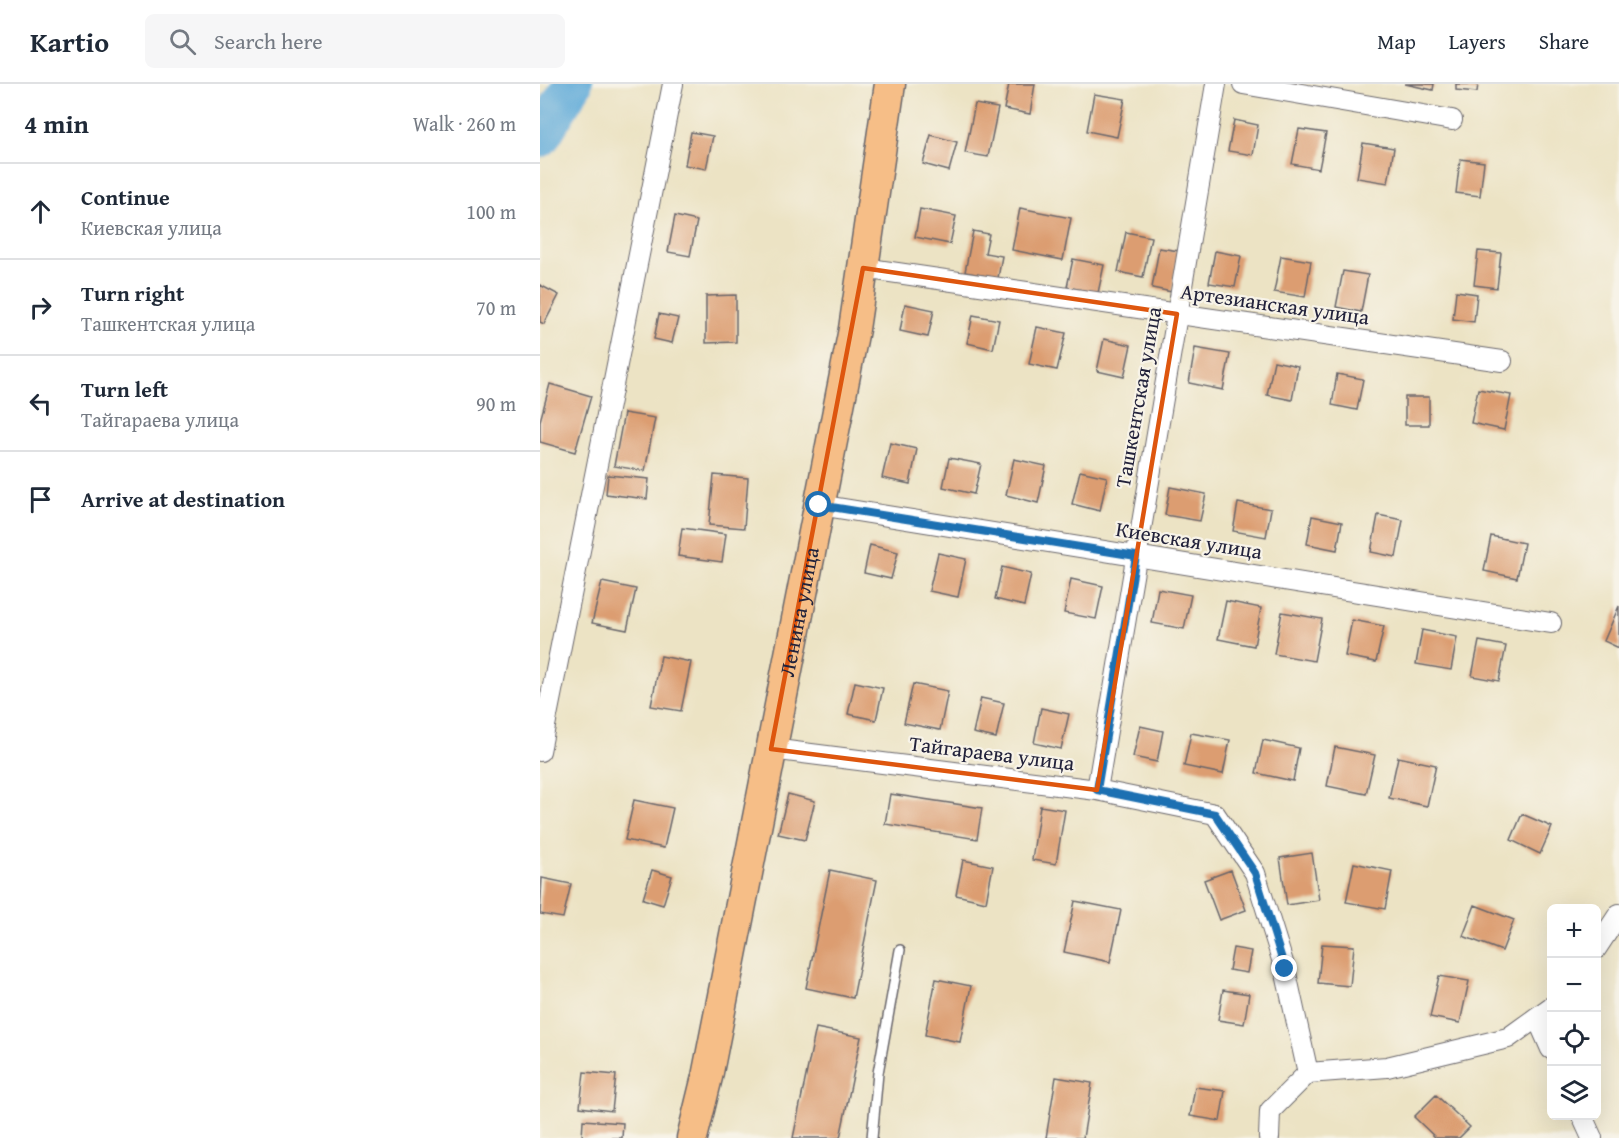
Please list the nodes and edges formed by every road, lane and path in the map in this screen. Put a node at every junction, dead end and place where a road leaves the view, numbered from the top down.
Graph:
1 (673, 84) edge
2 (890, 84) edge
3 (1216, 84) edge
4 (1242, 84) edge
5 (1452, 120) dead end
6 (863, 267) junction
7 (1177, 314) junction
8 (1502, 361) dead end
9 (819, 505) junction
10 (1136, 556) junction
11 (1551, 623) dead end
12 (771, 749) junction
13 (540, 752) edge
14 (1097, 790) junction
15 (1619, 914) edge
16 (1601, 941) edge
17 (900, 950) dead end
18 (1544, 1012) edge
19 (1547, 1028) edge
20 (1308, 1073) junction
21 (1584, 1120) edge
22 (692, 1138) edge
23 (872, 1138) edge
24 (1269, 1138) edge
25 (1592, 1138) edge

1 - 13 street
2 - 6 main road, Ленина улица
3 - 7 street, Ташкентская улица
4 - 5 street
6 - 7 street, Артезианская улица
6 - 9 main road, Ленина улица
7 - 8 street, Артезианская улица
7 - 10 street, Ташкентская улица
9 - 10 street, Киевская улица
9 - 12 main road, Ленина улица
10 - 11 street, Киевская улица
10 - 14 street, Ташкентская улица
12 - 14 street, Тайгараева улица
12 - 22 main road, Ленина улица
14 - 20 street, Тайгараева улица
15 - 16 street
17 - 23 lane
18 - 19 street
18 - 20 street
20 - 24 street
21 - 25 street

